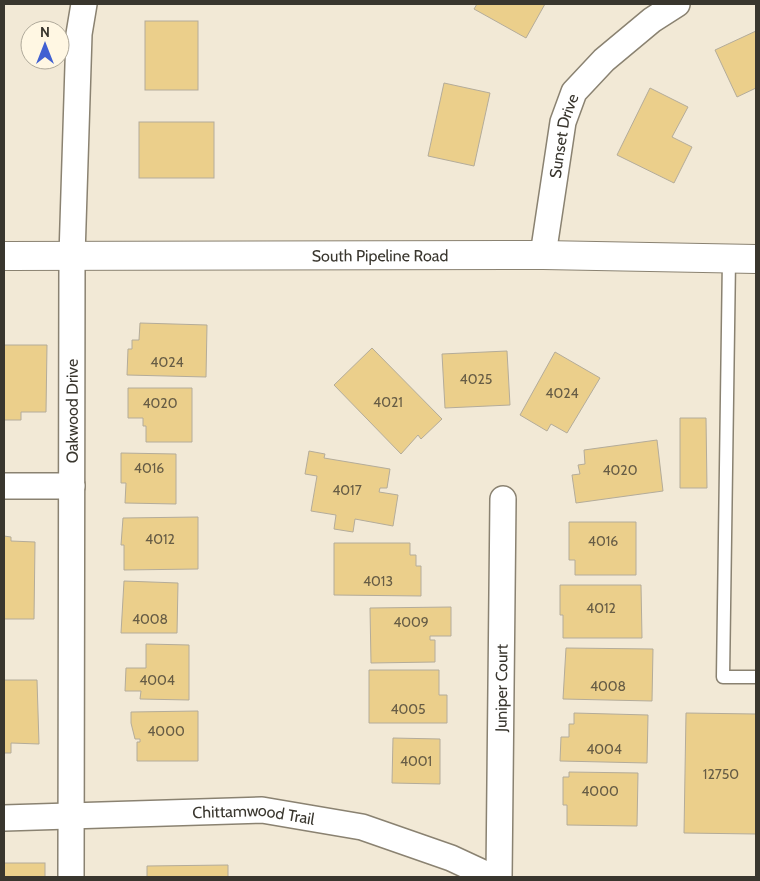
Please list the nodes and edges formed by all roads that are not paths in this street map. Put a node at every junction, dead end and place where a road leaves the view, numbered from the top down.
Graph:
1 (84, 4) edge
2 (677, 4) edge
3 (543, 255) junction
4 (4, 256) edge
5 (72, 256) junction
6 (729, 259) junction
7 (756, 259) edge
8 (4, 486) edge
9 (72, 486) junction
10 (503, 499) dead end
11 (756, 677) edge
12 (71, 817) junction
13 (4, 818) edge
14 (71, 877) edge
15 (492, 877) edge
16 (498, 877) edge

1 - 5 street, Oakwood Drive
2 - 3 street, Sunset Drive
3 - 5 street, South Pipeline Road
3 - 6 street, South Pipeline Road
4 - 5 street, South Pipeline Road
5 - 9 street, Oakwood Drive
6 - 7 street, South Pipeline Road
6 - 11 lane
8 - 9 street
9 - 12 street, Oakwood Drive
10 - 16 street, Juniper Court
12 - 13 street, Chittamwood Trail
12 - 14 street, Oakwood Drive
12 - 15 street, Chittamwood Trail

